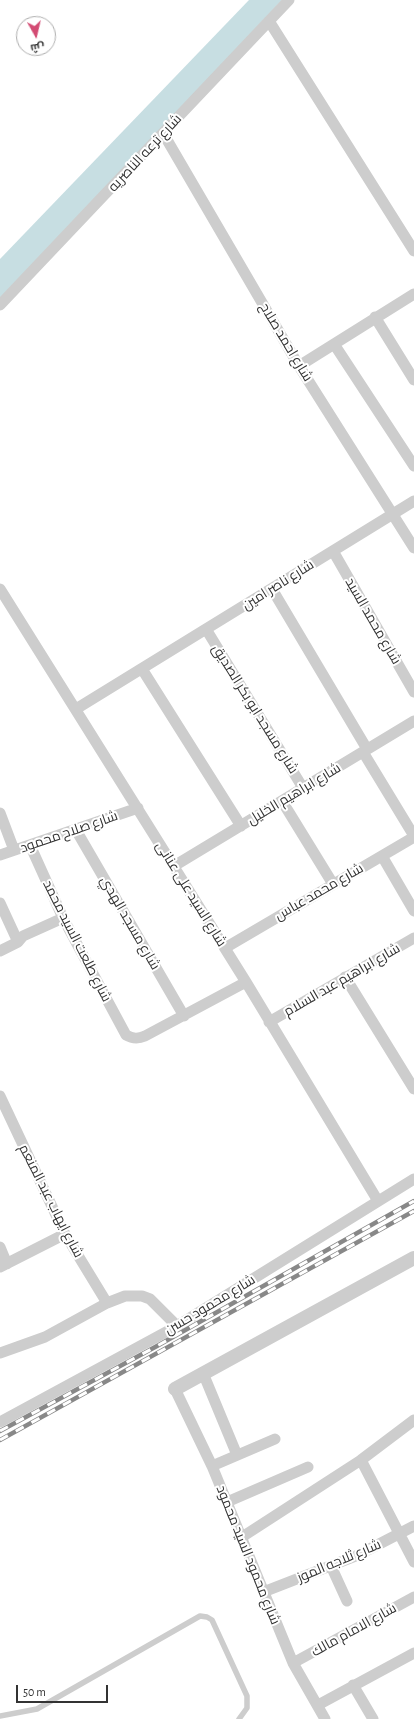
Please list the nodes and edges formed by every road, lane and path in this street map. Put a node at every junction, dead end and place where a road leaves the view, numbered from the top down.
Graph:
1 (290, 0) edge
2 (269, 21) junction
3 (163, 133) junction
4 (414, 251) edge
5 (414, 294) edge
6 (0, 305) edge
7 (375, 317) junction
8 (334, 344) junction
9 (299, 366) junction
10 (414, 380) edge
11 (414, 466) edge
12 (414, 502) edge
13 (393, 514) junction
14 (414, 548) edge
15 (333, 551) junction
16 (0, 589) edge
17 (272, 589) junction
18 (206, 629) junction
19 (142, 669) junction
20 (414, 692) edge
21 (76, 709) junction
22 (413, 725) edge
23 (365, 750) junction
24 (304, 788) junction
25 (282, 801) junction
26 (138, 808) junction
27 (0, 813) edge
28 (241, 826) junction
29 (76, 830) junction
30 (414, 836) edge
31 (30, 845) junction
32 (14, 850) junction
33 (0, 855) edge
34 (382, 856) junction
35 (174, 866) junction
36 (333, 884) junction
37 (0, 903) edge
38 (414, 911) edge
39 (63, 918) junction
40 (414, 938) edge
41 (18, 942) junction
42 (225, 948) junction
43 (0, 951) edge
44 (345, 977) junction
45 (246, 982) junction
46 (184, 1016) junction
47 (269, 1022) junction
48 (414, 1089) edge
49 (0, 1098) edge
50 (414, 1179) edge
51 (378, 1201) junction
52 (65, 1234) junction
53 (0, 1247) edge
54 (414, 1258) edge
55 (4, 1266) edge
56 (107, 1303) junction
57 (177, 1326) junction
58 (0, 1353) edge
59 (203, 1373) junction
60 (175, 1389) joint
61 (414, 1420) edge
62 (0, 1422) edge
63 (275, 1439) dead end
64 (237, 1455) junction
65 (361, 1460) junction
66 (212, 1466) junction
67 (308, 1467) dead end
68 (227, 1502) junction
69 (414, 1526) edge
70 (400, 1534) junction
71 (242, 1537) junction
72 (414, 1560) edge
73 (331, 1566) junction
74 (263, 1592) junction
75 (414, 1597) edge
76 (346, 1601) dead end
77 (414, 1653) edge
78 (293, 1663) junction
79 (353, 1686) junction
80 (318, 1705) junction
81 (0, 1716) edge
82 (239, 1719) edge
83 (325, 1719) edge
84 (373, 1719) edge

1 - 2 street, شارع ترعه الناصريه
2 - 3 street, شارع ترعه الناصريه
2 - 4 street
3 - 6 street, شارع ترعه الناصريه
3 - 9 street, شارع احمد صلاح
5 - 7 street
7 - 8 street
7 - 10 street
8 - 9 street
8 - 11 street
9 - 13 street, شارع احمد صلاح
12 - 13 street, شارع ناصر امين
13 - 14 street, شارع احمد صلاح
13 - 15 street, شارع ناصر امين
15 - 17 street, شارع ناصر امين
15 - 20 street, شارع محمد السيد
16 - 21 street, شارع السيد على عنانى
17 - 18 street, شارع ناصر امين
17 - 23 street
18 - 19 street, شارع ناصر امين
18 - 24 street, شارع مسجد ابو بكر الصديق
19 - 21 street, شارع ناصر امين
19 - 28 street
21 - 26 street, شارع السيد على عنانى
22 - 23 street, شارع ابراهيم الخليل
23 - 24 street, شارع ابراهيم الخليل
23 - 30 street
24 - 25 street, شارع ابراهيم الخليل
25 - 28 street, شارع ابراهيم الخليل
25 - 36 street
26 - 29 street, شارع صلاح محمود
26 - 35 street, شارع السيد على عنانى
27 - 32 street
28 - 35 street, شارع ابراهيم الخليل
29 - 31 street, شارع صلاح محمود
29 - 46 street, شارع مسجد الهدي
30 - 34 street, شارع محمد عباس
31 - 32 street, شارع صلاح محمود
31 - 39 street, شارع طلعت السيد محمد
32 - 33 street, شارع صلاح محمود
34 - 36 street, شارع محمد عباس
34 - 38 street
35 - 42 street, شارع السيد على عنانى
36 - 42 street, شارع محمد عباس
37 - 41 street
39 - 41 street
39 - 46 street, شارع طلعت السيد محمد
40 - 44 street, شارع ابراهيم عبد السلام
41 - 43 street
42 - 45 street, شارع السيد على عنانى
44 - 47 street, شارع ابراهيم عبد السلام
44 - 48 street
45 - 46 street
45 - 47 street, شارع السيد على عنانى
47 - 51 street, شارع السيد على عنانى
49 - 52 street, شارع ايهاب عبد المنعم
50 - 51 street, شارع محمود حسن
51 - 57 street, شارع محمود حسن
52 - 55 street
52 - 56 street, شارع ايهاب عبد المنعم
53 - 55 street
54 - 59 street
56 - 57 street
56 - 58 street
57 - 62 street, شارع محمود حسن
59 - 60 street
59 - 64 street
60 - 66 street, شارع محمود السيد محمود
61 - 65 street
63 - 64 street
64 - 66 street
65 - 70 street
65 - 71 street
66 - 68 street, شارع محمود السيد محمود
67 - 68 street
68 - 71 street, شارع محمود السيد محمود
69 - 70 street, شارع ثلاجه الموز
70 - 72 street
70 - 73 street, شارع ثلاجه الموز
71 - 74 street, شارع محمود السيد محمود
73 - 74 street, شارع ثلاجه الموز
73 - 76 street
74 - 78 street, شارع محمود السيد محمود
75 - 78 street, شارع الامام مالك
77 - 79 street
78 - 80 street, شارع محمود السيد محمود
79 - 80 street
79 - 84 street
80 - 83 street, شارع محمود السيد محمود
81 - 82 lane

